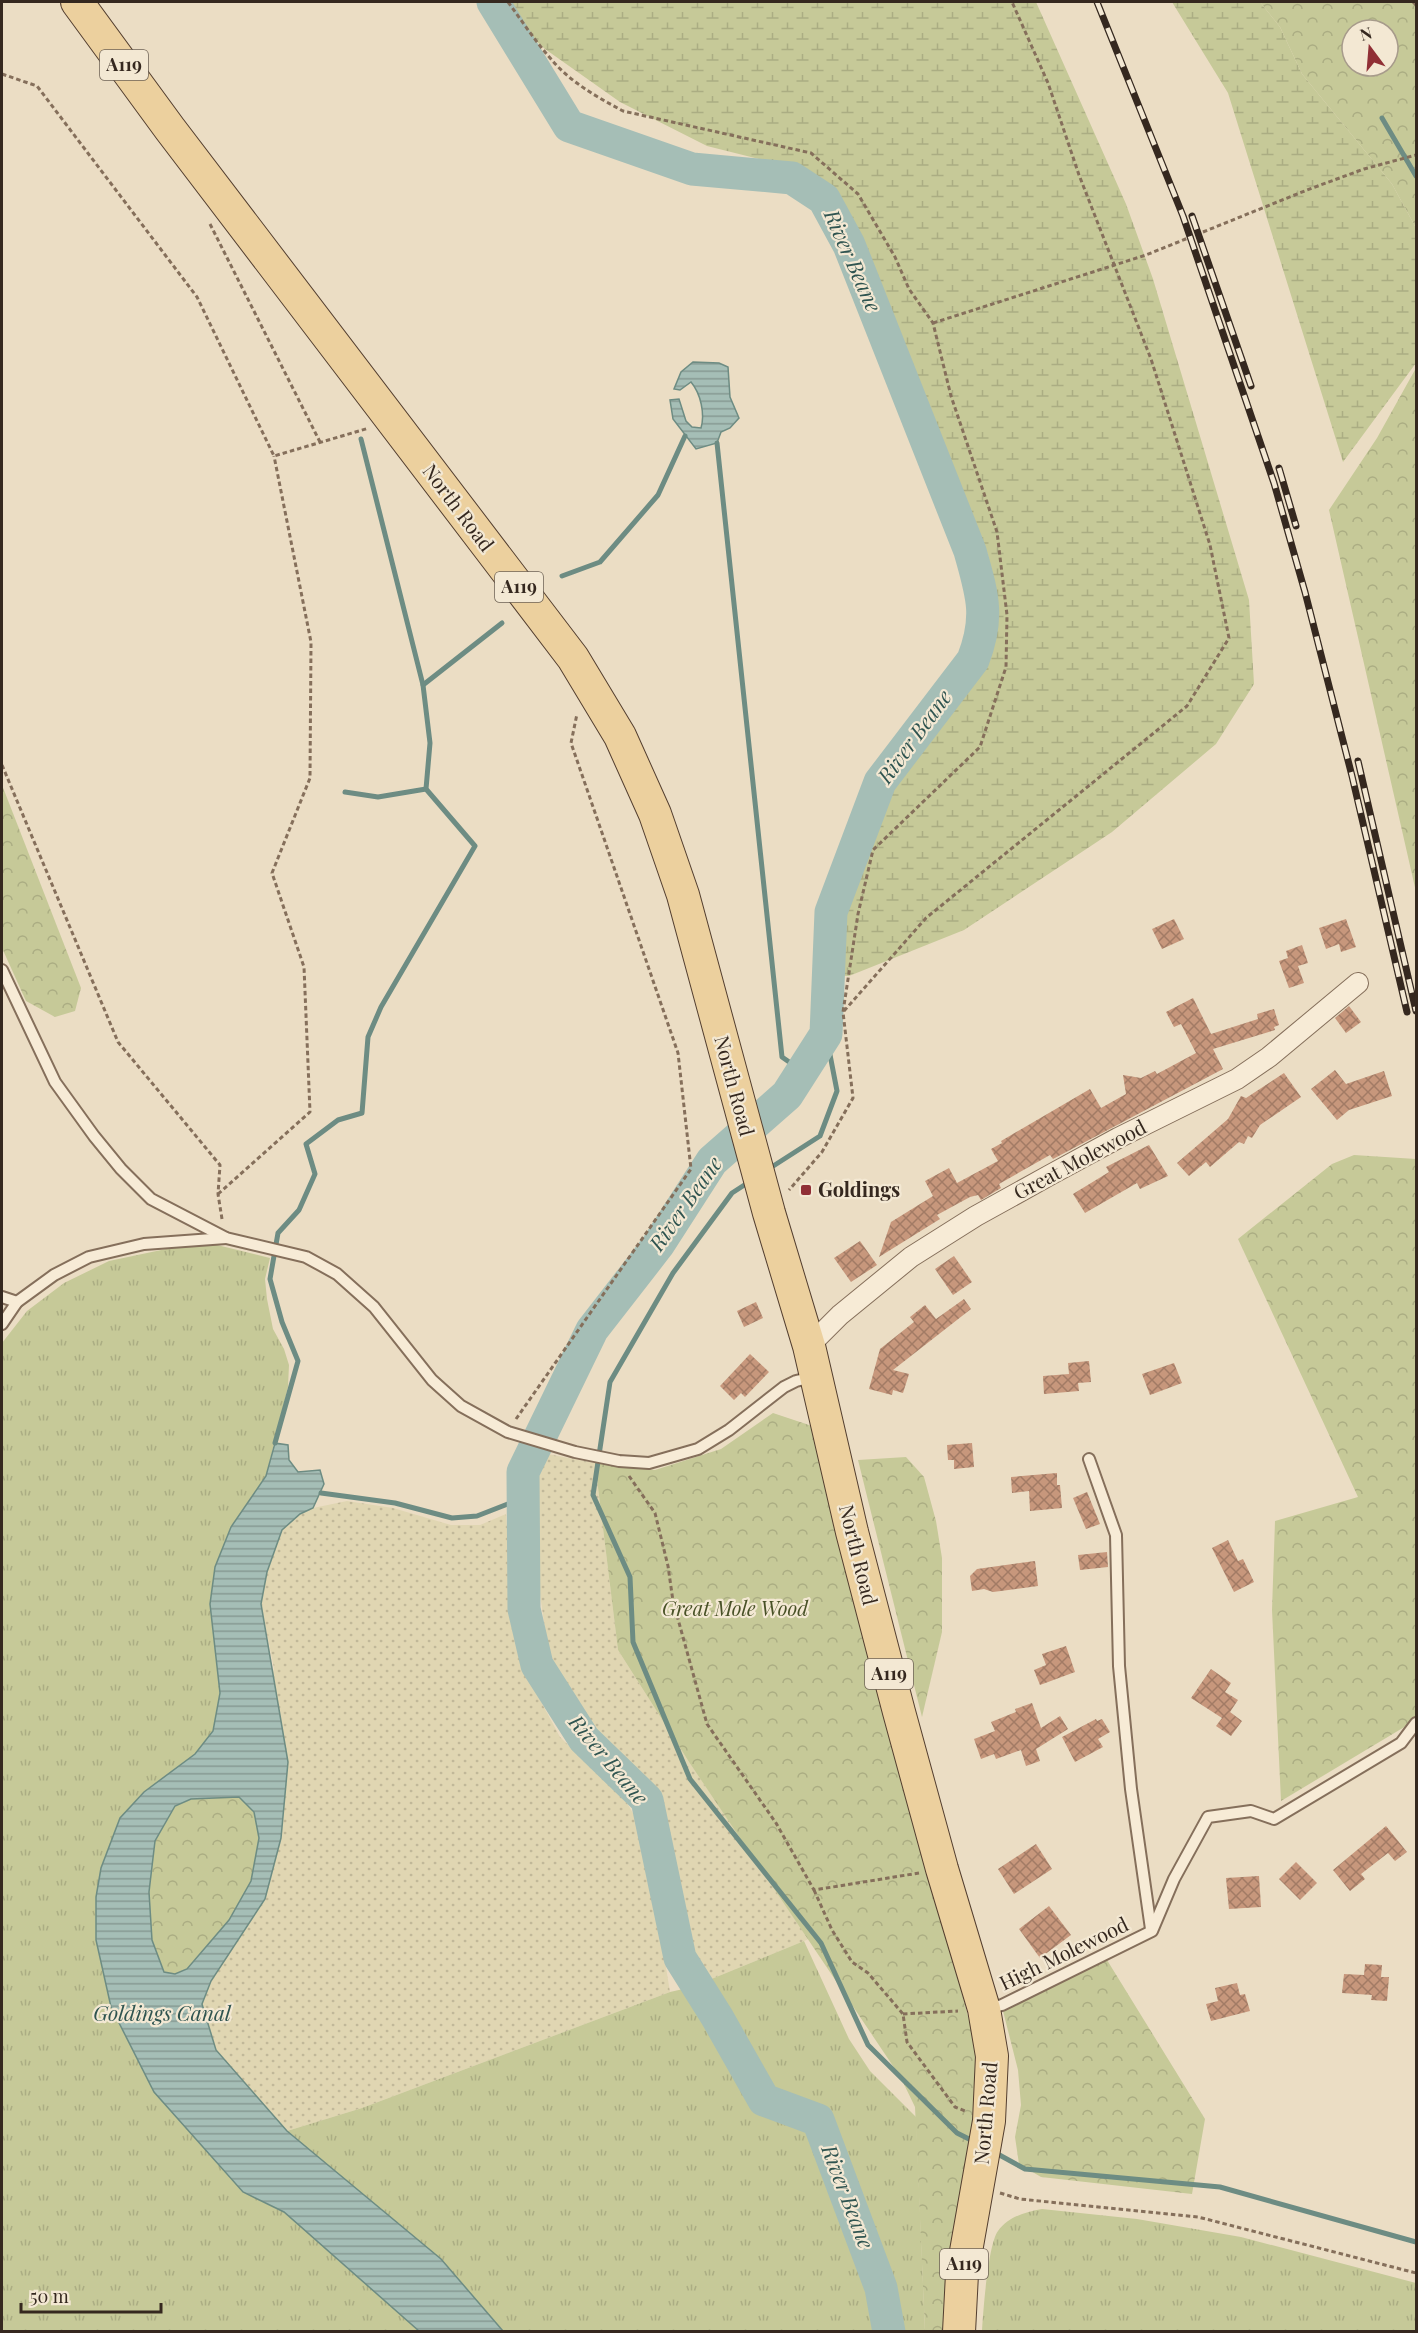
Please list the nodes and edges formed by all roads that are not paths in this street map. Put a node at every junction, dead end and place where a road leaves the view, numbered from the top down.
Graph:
1 (76, 2) edge
2 (2, 970) edge
3 (1358, 983) dead end
4 (10, 988) junction
5 (2, 997) edge
6 (226, 1238) junction
7 (2, 1296) edge
8 (17, 1302) junction
9 (2, 1324) edge
10 (809, 1346) junction
11 (816, 1376) junction
12 (1089, 1459) dead end
13 (1416, 1723) edge
14 (1152, 1931) junction
15 (984, 2010) junction
16 (959, 2331) edge

1 - 10 main road, North Road / A119
2 - 4 lane
3 - 10 street, Great Molewood
4 - 5 lane
4 - 6 lane
6 - 8 lane
6 - 11 lane
7 - 8 lane
8 - 9 lane
10 - 11 main road, North Road / A119
11 - 15 main road, North Road / A119
12 - 14 lane
13 - 14 lane, High Molewood
14 - 15 lane, High Molewood
15 - 16 main road, North Road / A119

